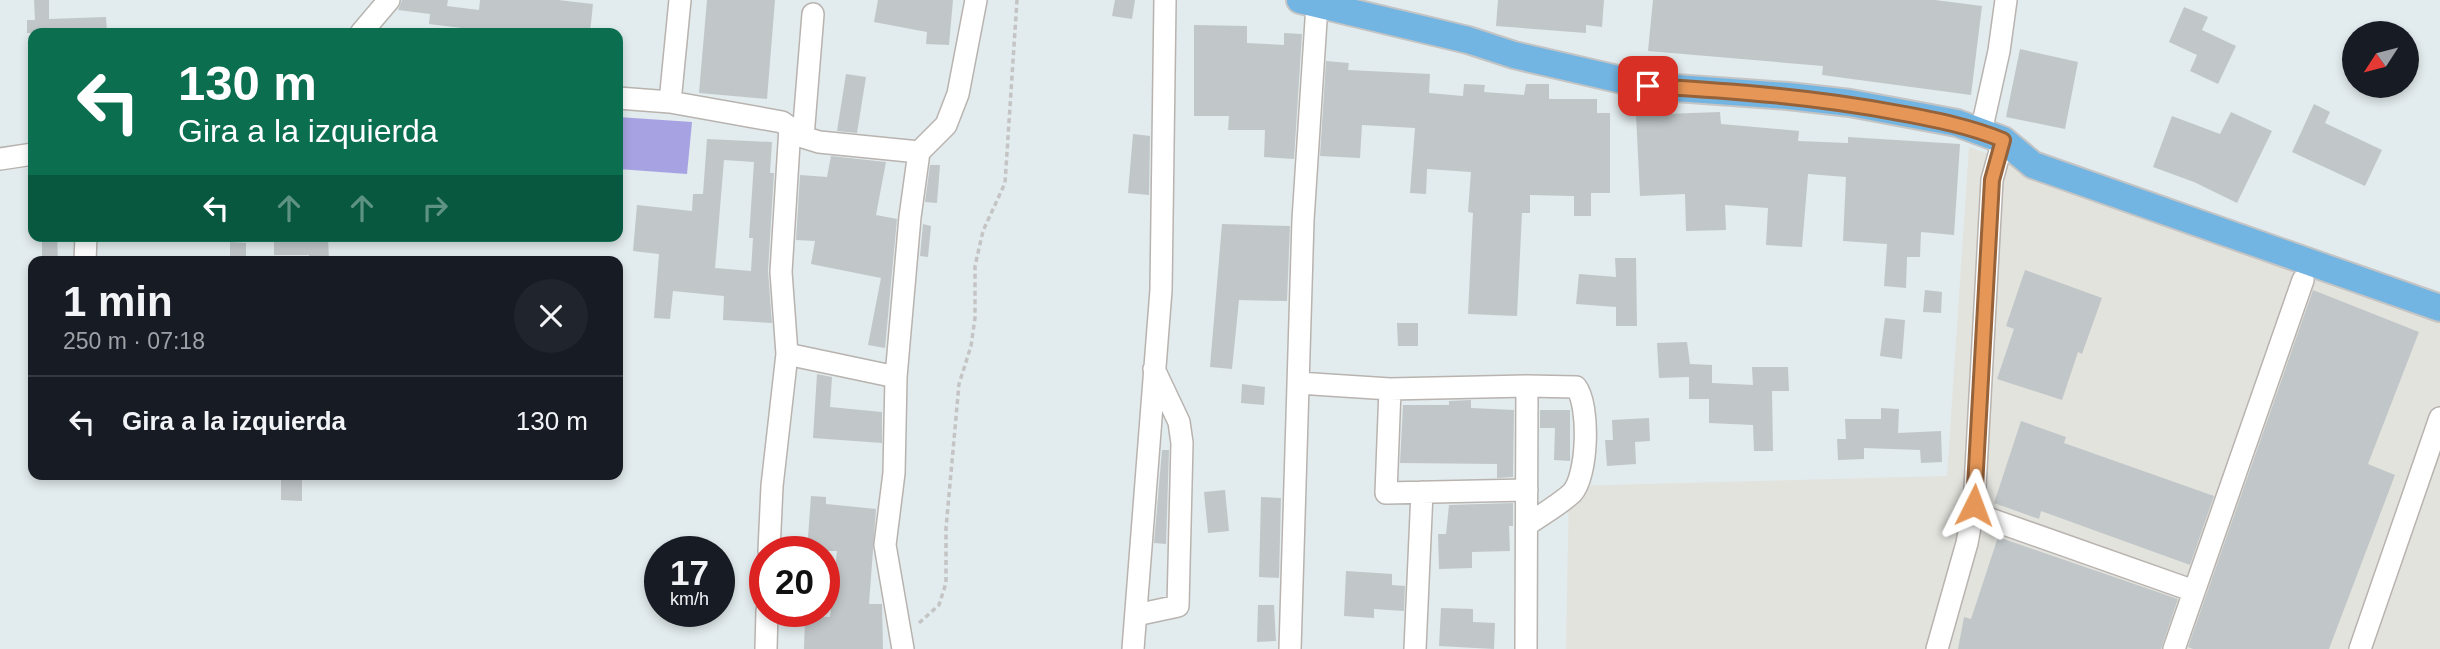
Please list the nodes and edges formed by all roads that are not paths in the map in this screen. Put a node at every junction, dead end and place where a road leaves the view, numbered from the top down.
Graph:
1 (389, 0) edge
2 (680, 0) edge
3 (976, 0) edge
4 (1165, 0) edge
5 (2006, 0) edge
6 (1308, 3) edge
7 (813, 14) dead end
8 (365, 28) edge
9 (623, 98) edge
10 (670, 102) junction
11 (797, 132) junction
12 (1992, 136) junction
13 (919, 152) junction
14 (28, 155) edge
15 (0, 159) edge
16 (2303, 280) dead end
17 (2440, 308) edge
18 (787, 354) junction
19 (1154, 369) junction
20 (896, 377) junction
21 (1298, 383) junction
22 (1527, 386) junction
23 (1390, 389) junction
24 (2440, 418) edge
25 (1527, 490) junction
26 (1422, 492) junction
27 (1973, 513) junction
28 (1527, 525) junction
29 (770, 536) edge
30 (2194, 591) junction
31 (1136, 615) junction
32 (767, 627) edge
33 (902, 645) edge
34 (766, 649) edge
35 (1133, 649) edge
36 (1290, 649) edge
37 (1415, 649) edge
38 (1526, 649) edge
39 (1937, 649) edge
40 (2174, 649) edge
41 (2360, 649) edge

1 - 8 street
2 - 10 street
3 - 13 street
4 - 19 street
5 - 12 street
6 - 12 main road
6 - 21 street
7 - 11 street
9 - 10 street
10 - 11 street
11 - 13 street
11 - 18 street
12 - 17 main road
12 - 27 street
13 - 20 street
14 - 15 street
16 - 30 street
18 - 20 street
18 - 29 street
19 - 31 street
19 - 31 street
20 - 33 street
21 - 23 street
21 - 36 street
22 - 23 street
22 - 25 street
22 - 28 street
23 - 26 street
24 - 41 street
25 - 26 street
25 - 28 street
26 - 37 street
27 - 30 street
27 - 39 street
28 - 38 street
30 - 40 street
31 - 35 street
32 - 34 street

